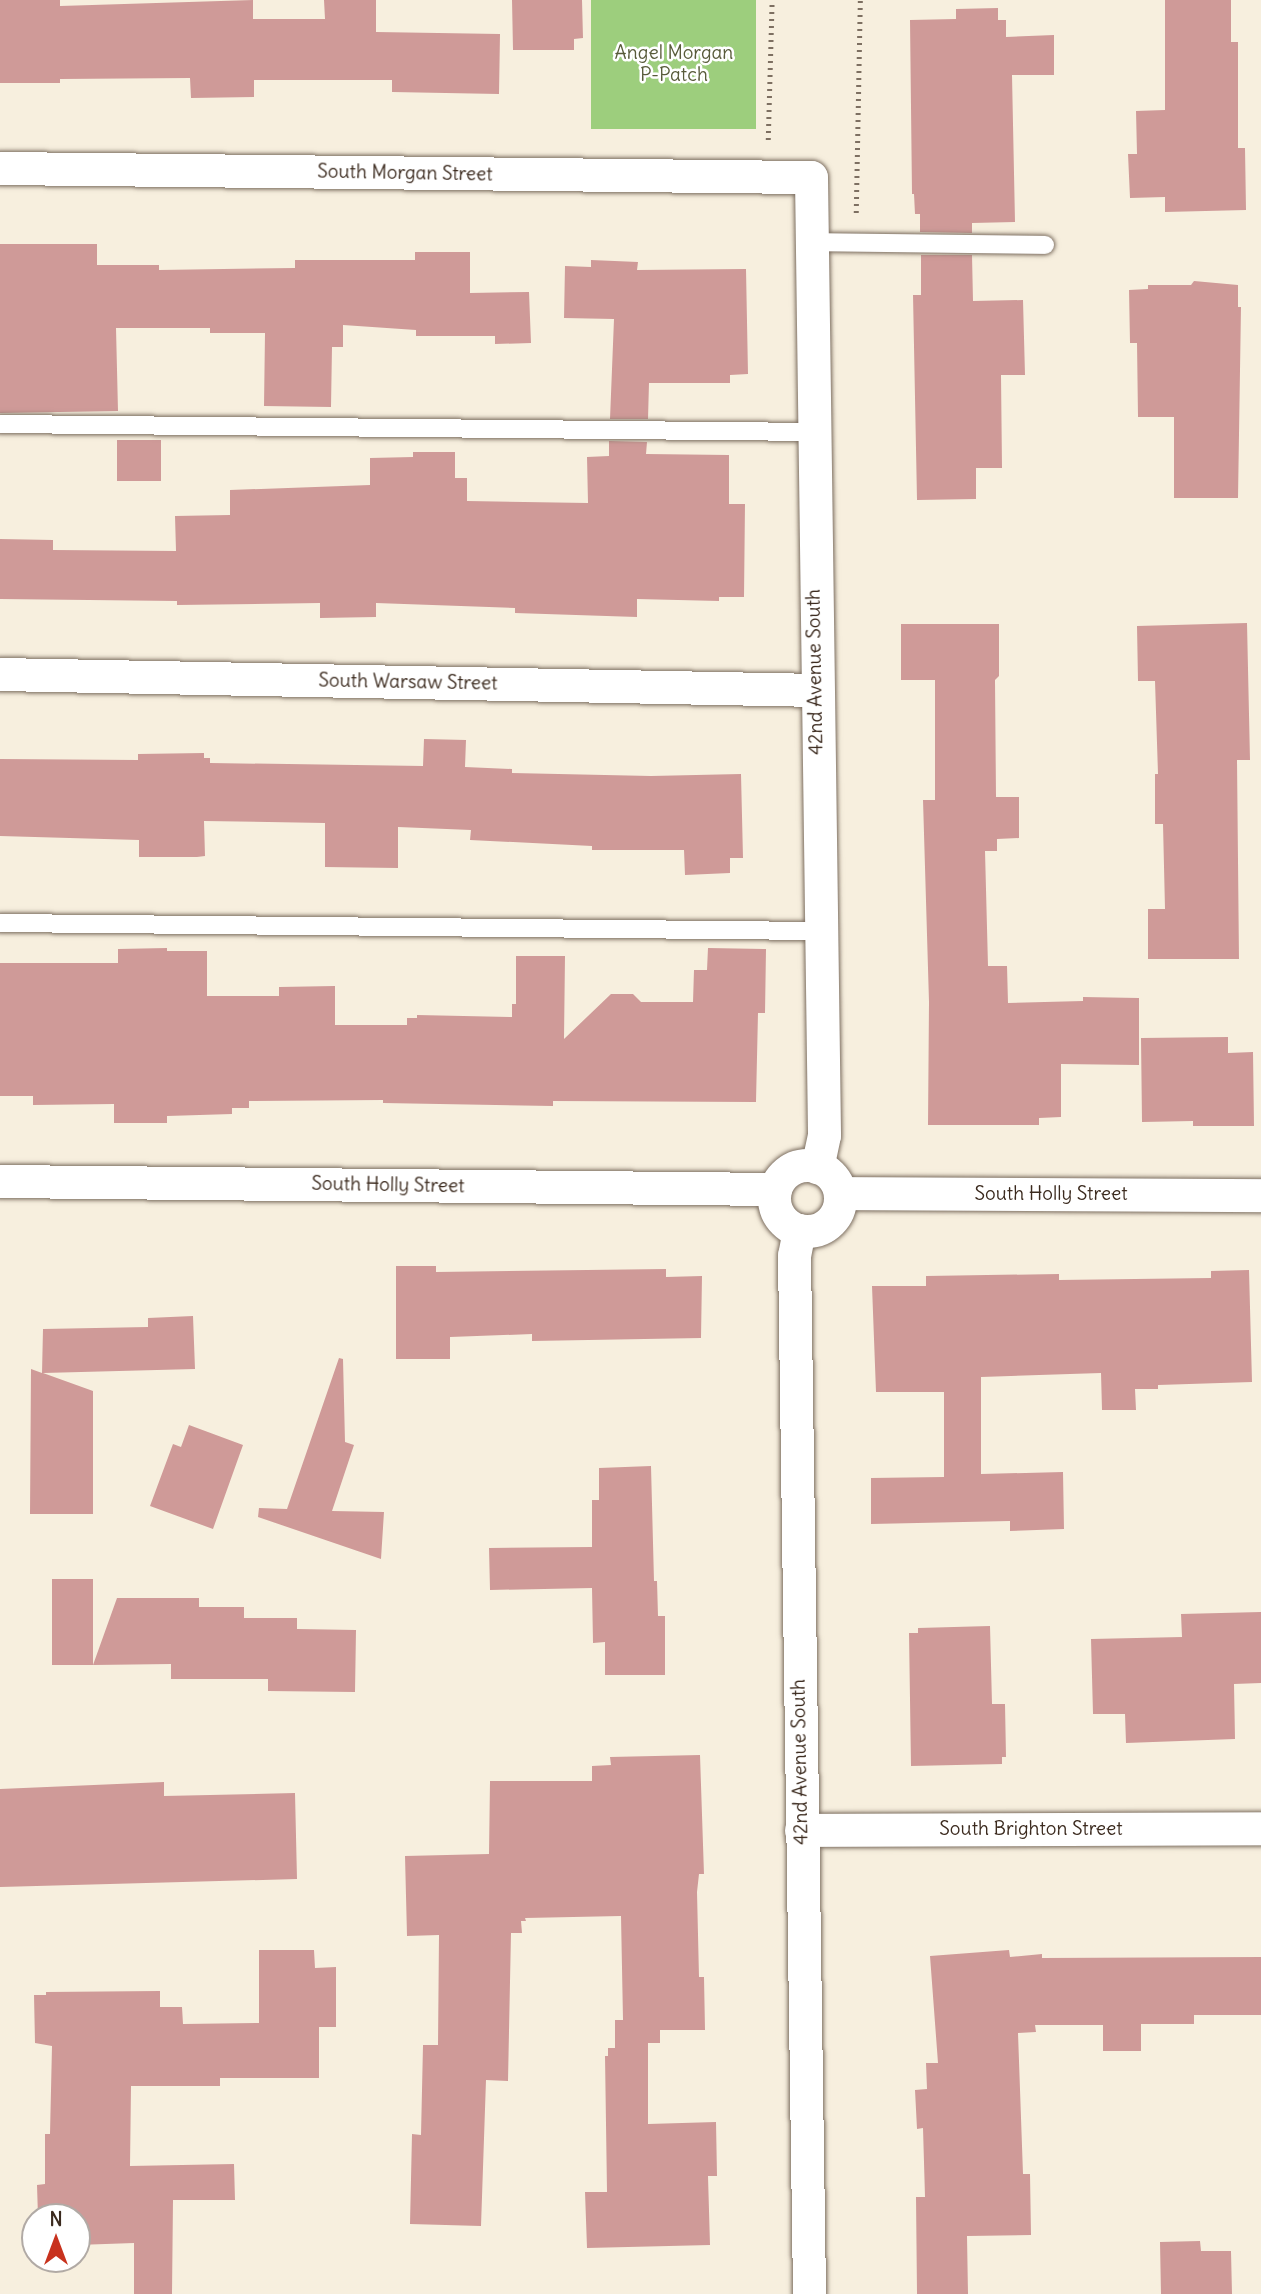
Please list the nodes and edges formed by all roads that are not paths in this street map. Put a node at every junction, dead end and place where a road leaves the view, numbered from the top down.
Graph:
1 (0, 168) edge
2 (811, 177) joint
3 (811, 242) junction
4 (1045, 244) dead end
5 (0, 424) edge
6 (813, 432) junction
7 (0, 674) edge
8 (815, 690) junction
9 (0, 923) edge
10 (819, 931) junction
11 (817, 1167) junction
12 (0, 1181) edge
13 (775, 1189) junction
14 (840, 1193) junction
15 (1261, 1195) edge
16 (799, 1230) junction
17 (1261, 1828) edge
18 (801, 1830) junction
19 (809, 2294) edge

1 - 2 street, South Morgan Street
2 - 3 street, 42nd Avenue South
3 - 4 lane
3 - 6 street, 42nd Avenue South
5 - 6 lane
6 - 8 street, 42nd Avenue South
7 - 8 street, South Warsaw Street
8 - 10 street, 42nd Avenue South
9 - 10 lane
10 - 11 street, 42nd Avenue South
11 - 13 street
11 - 14 street
12 - 13 street, South Holly Street
13 - 16 street
14 - 15 street, South Holly Street
14 - 16 street
16 - 18 street, 42nd Avenue South
17 - 18 street, South Brighton Street
18 - 19 street, 42nd Avenue South

